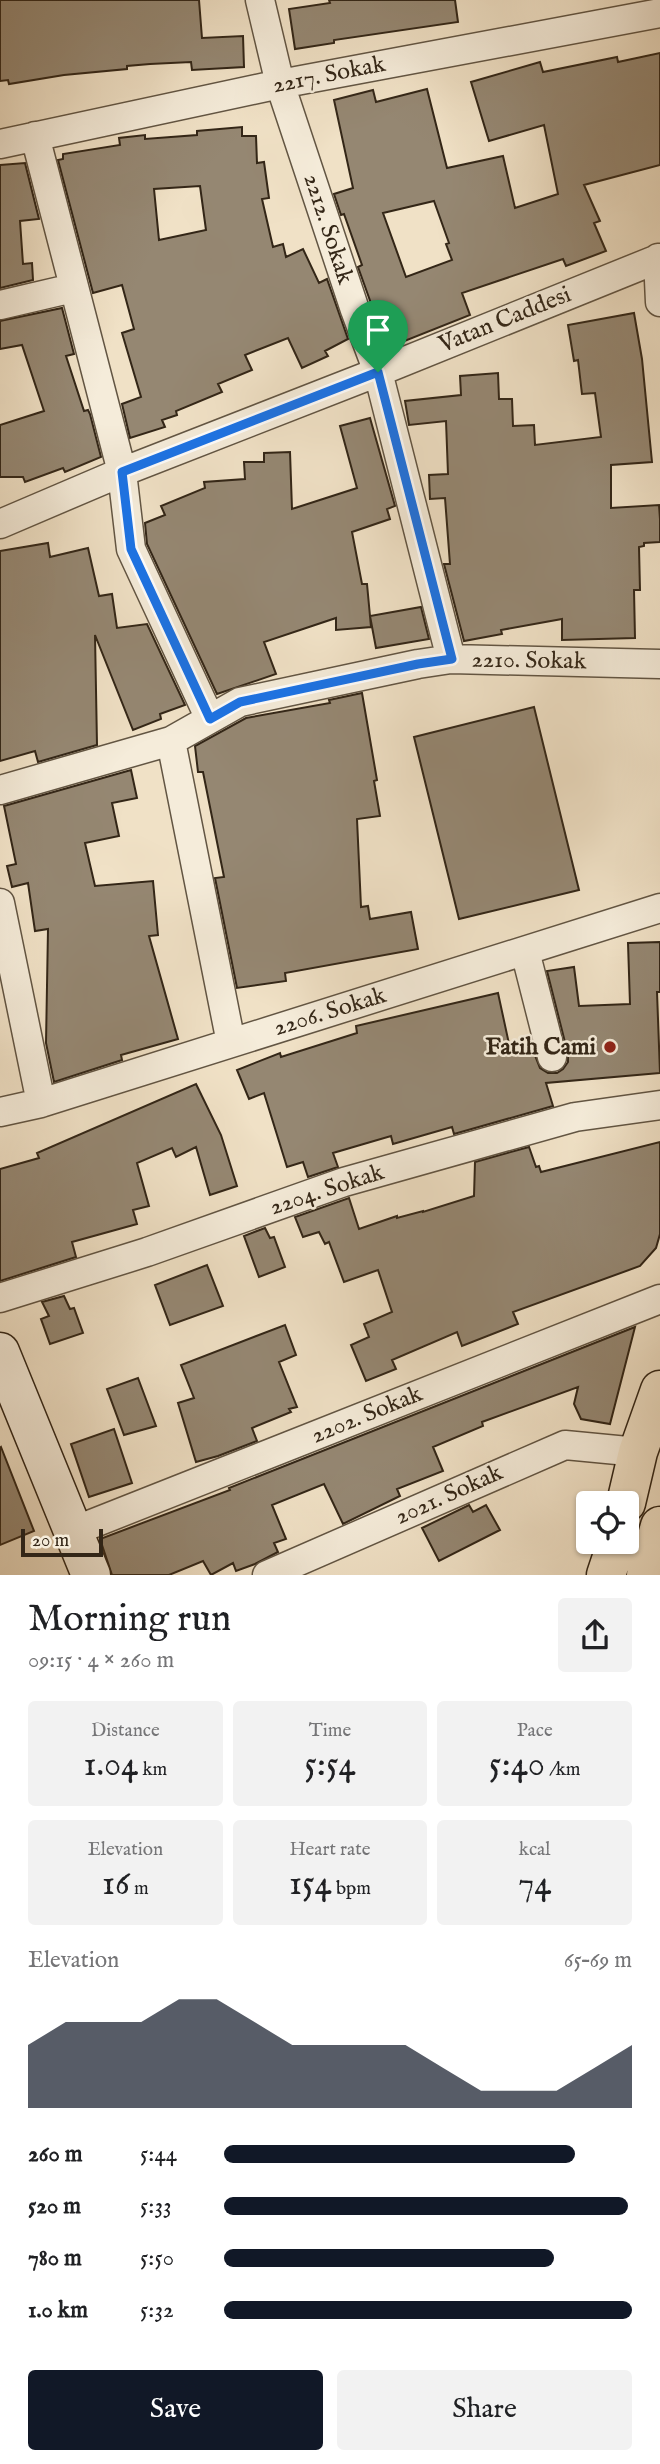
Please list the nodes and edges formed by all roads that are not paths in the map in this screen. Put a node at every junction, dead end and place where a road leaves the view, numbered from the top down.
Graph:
1 (260, 0) edge
2 (660, 13) edge
3 (280, 84) junction
4 (35, 136) junction
5 (0, 144) edge
6 (659, 258) edge
7 (74, 288) junction
8 (660, 302) edge
9 (0, 305) edge
10 (378, 372) junction
11 (122, 472) junction
12 (0, 524) edge
13 (452, 659) junction
14 (660, 664) edge
15 (210, 719) junction
16 (172, 741) junction
17 (0, 790) edge
18 (0, 903) edge
19 (660, 908) edge
20 (525, 951) junction
21 (231, 1043) junction
22 (552, 1058) dead end
23 (41, 1103) junction
24 (660, 1105) edge
25 (0, 1112) edge
26 (0, 1298) edge
27 (660, 1299) edge
28 (0, 1352) edge
29 (660, 1390) edge
30 (638, 1452) junction
31 (629, 1491) edge
32 (660, 1526) edge
33 (74, 1531) junction
34 (613, 1554) edge
35 (91, 1575) edge
36 (267, 1575) edge
37 (606, 1575) edge
38 (646, 1575) edge

1 - 3 street, 2212. Sokak
2 - 3 street, 2217. Sokak
3 - 4 street, 2217. Sokak
3 - 10 street, 2212. Sokak
4 - 5 street, 2217. Sokak
4 - 7 street
6 - 8 street
6 - 10 street, Vatan Caddesi
7 - 9 street
7 - 11 street
10 - 11 street, Vatan Caddesi
10 - 13 street, 2212. Sokak
11 - 12 street, Vatan Caddesi
11 - 15 street
13 - 14 street, 2210. Sokak
13 - 15 street, 2210. Sokak
15 - 16 street, 2210. Sokak
16 - 17 street, 2210. Sokak
16 - 21 street
18 - 23 street
19 - 20 street, 2206. Sokak
20 - 21 street, 2206. Sokak
20 - 22 street
21 - 23 street, 2206. Sokak
23 - 25 street, 2206. Sokak
24 - 26 street, 2204. Sokak
27 - 33 street, 2202. Sokak
28 - 33 street
29 - 30 main road
30 - 31 main road
30 - 36 street, 2021. Sokak
32 - 38 main road
33 - 35 street
34 - 37 main road

